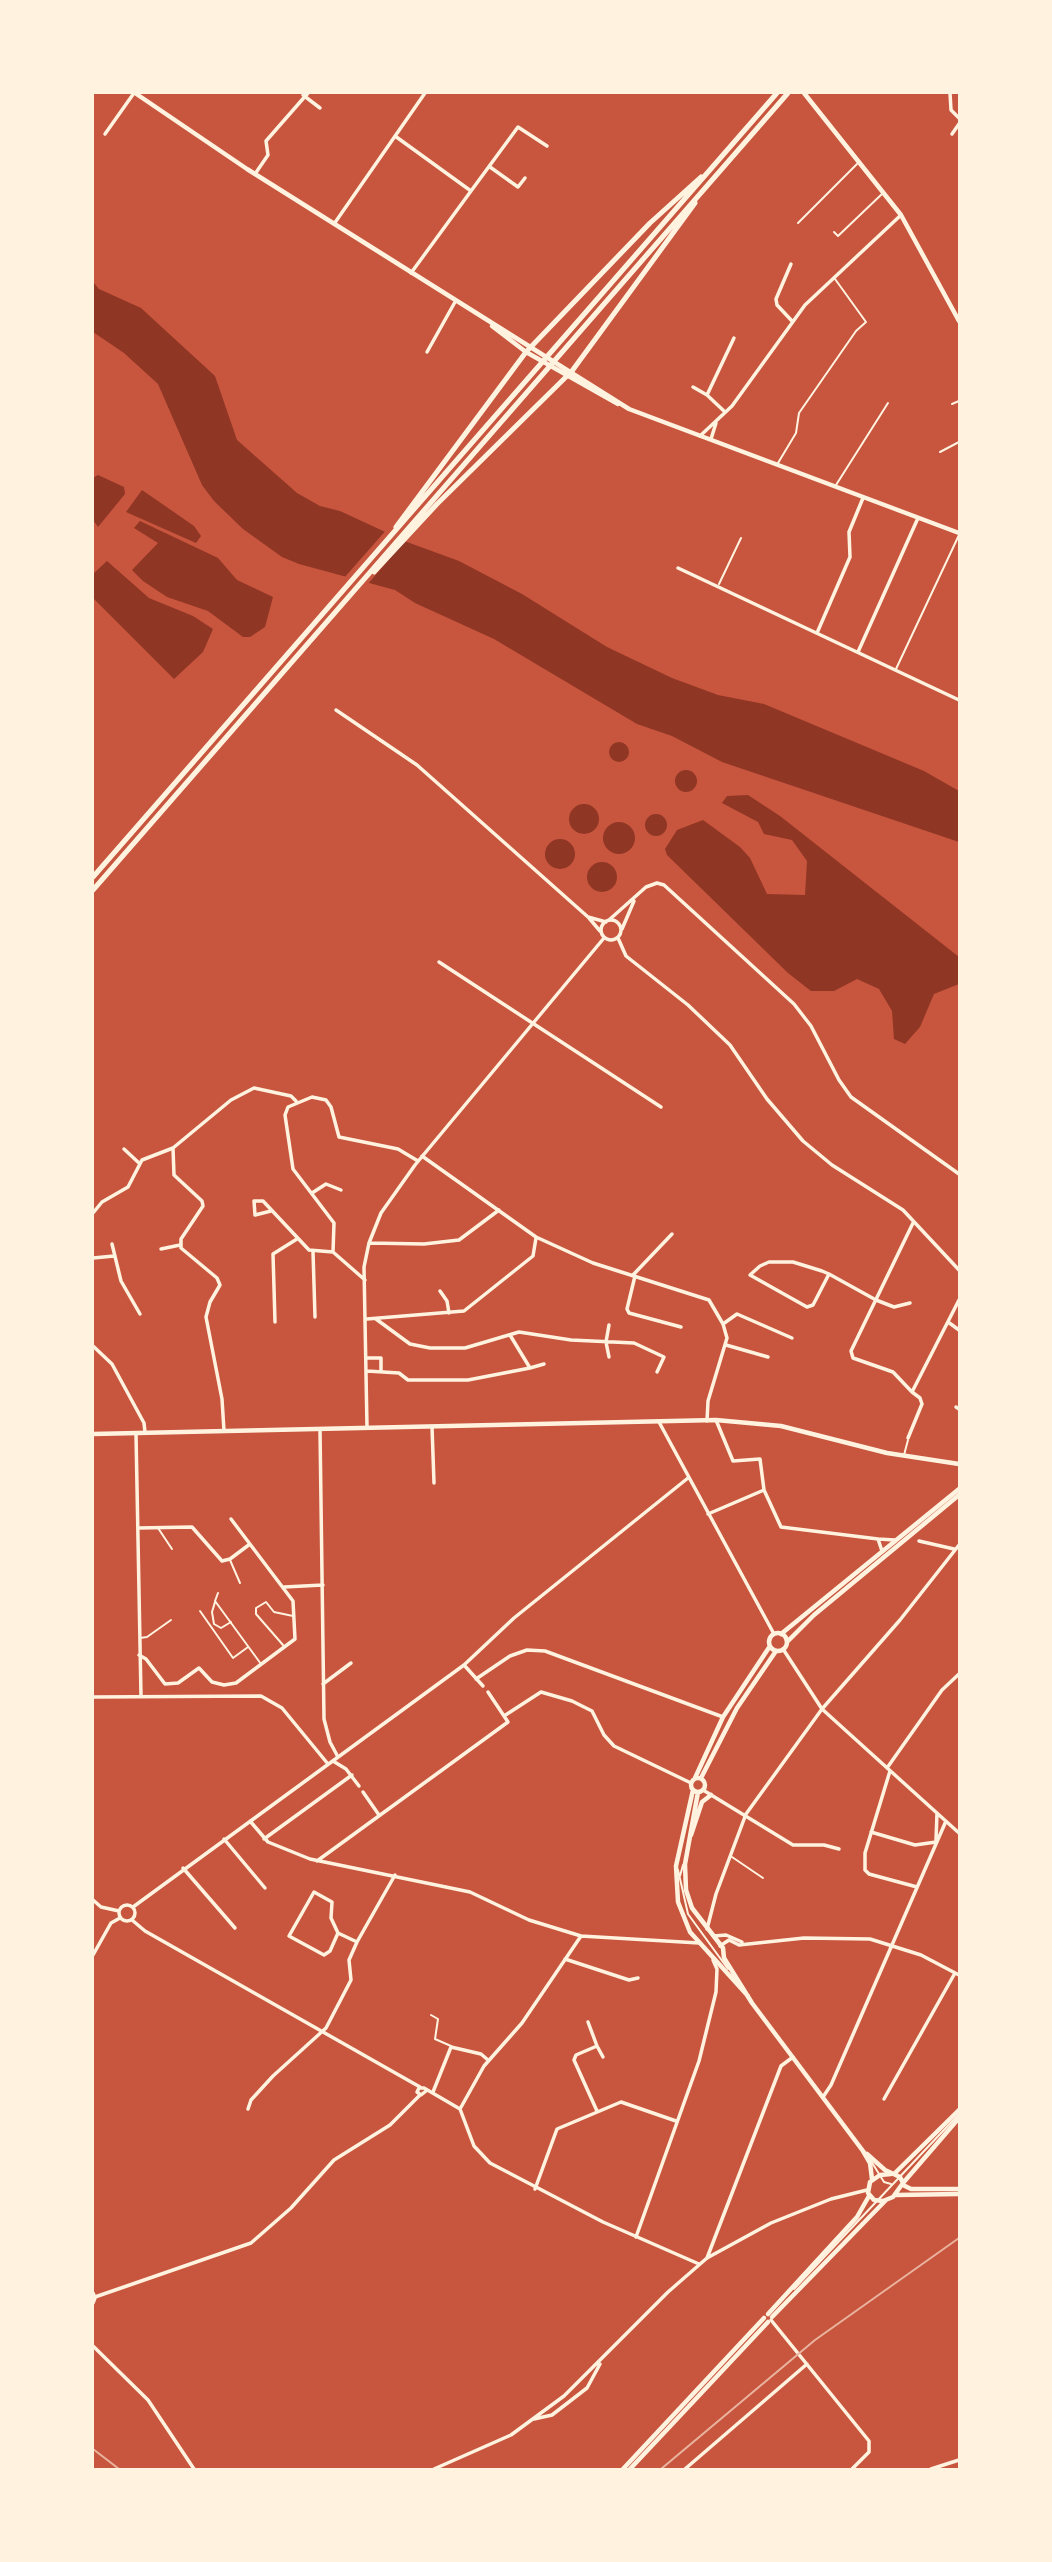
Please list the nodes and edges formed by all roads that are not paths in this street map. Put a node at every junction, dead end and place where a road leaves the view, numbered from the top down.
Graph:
1 (135, 93) edge
2 (425, 93) edge
3 (777, 93) edge
4 (788, 93) edge
5 (804, 93) edge
6 (950, 93) edge
7 (306, 94) edge
8 (320, 108) dead end
9 (959, 118) edge
10 (959, 124) edge
11 (105, 134) dead end
12 (952, 134) dead end
13 (395, 136) junction
14 (547, 146) dead end
15 (859, 162) junction
16 (490, 167) junction
17 (255, 174) junction
18 (704, 175) junction
19 (716, 175) junction
20 (525, 178) dead end
21 (471, 191) junction
22 (884, 192) junction
23 (901, 215) junction
24 (798, 223) dead end
25 (334, 224) junction
26 (834, 232) dead end
27 (791, 264) dead end
28 (411, 273) junction
29 (834, 278) junction
30 (455, 302) junction
31 (481, 318) junction
32 (959, 319) edge
33 (792, 321) junction
34 (734, 338) dead end
35 (533, 346) junction
36 (427, 352) dead end
37 (526, 352) junction
38 (569, 373) junction
39 (693, 387) dead end
40 (707, 395) junction
41 (959, 401) edge
42 (888, 403) dead end
43 (952, 404) dead end
44 (725, 412) junction
45 (717, 422) junction
46 (700, 436) junction
47 (711, 441) junction
48 (959, 442) edge
49 (940, 452) dead end
50 (776, 466) junction
51 (834, 487) junction
52 (863, 498) junction
53 (918, 518) junction
54 (401, 521) junction
55 (414, 525) junction
56 (959, 534) edge
57 (741, 538) dead end
58 (678, 568) dead end
59 (718, 587) junction
60 (817, 634) junction
61 (858, 652) junction
62 (896, 670) junction
63 (959, 700) edge
64 (336, 710) dead end
65 (93, 877) edge
66 (93, 890) edge
67 (635, 899) junction
68 (588, 917) junction
69 (607, 921) junction
70 (621, 930) junction
71 (601, 932) junction
72 (604, 938) junction
73 (618, 938) junction
74 (439, 962) dead end
75 (533, 1022) junction
76 (296, 1101) junction
77 (661, 1107) dead end
78 (173, 1148) junction
79 (124, 1149) dead end
80 (422, 1156) junction
81 (418, 1161) junction
82 (139, 1163) junction
83 (959, 1174) edge
84 (341, 1190) dead end
85 (312, 1193) junction
86 (271, 1210) junction
87 (499, 1210) junction
88 (93, 1213) edge
89 (913, 1223) junction
90 (672, 1234) dead end
91 (536, 1237) junction
92 (297, 1239) junction
93 (112, 1244) dead end
94 (369, 1244) junction
95 (180, 1245) junction
96 (161, 1248) dead end
97 (313, 1252) junction
98 (333, 1252) junction
99 (114, 1256) junction
100 (93, 1258) edge
101 (959, 1270) edge
102 (829, 1274) junction
103 (634, 1276) junction
104 (365, 1280) junction
105 (440, 1291) dead end
106 (876, 1300) junction
107 (959, 1300) edge
108 (910, 1303) dead end
109 (449, 1312) junction
110 (140, 1314) dead end
111 (315, 1317) dead end
112 (366, 1319) junction
113 (376, 1319) junction
114 (275, 1322) dead end
115 (948, 1322) junction
116 (723, 1324) junction
117 (609, 1325) dead end
118 (681, 1327) dead end
119 (959, 1330) edge
120 (510, 1335) junction
121 (792, 1338) dead end
122 (607, 1342) junction
123 (726, 1345) junction
124 (93, 1346) edge
125 (609, 1357) dead end
126 (768, 1357) dead end
127 (367, 1358) junction
128 (544, 1364) dead end
129 (530, 1368) junction
130 (367, 1371) junction
131 (381, 1372) junction
132 (657, 1373) dead end
133 (912, 1392) junction
134 (716, 1420) junction
135 (707, 1421) junction
136 (659, 1422) junction
137 (432, 1427) junction
138 (367, 1429) junction
139 (320, 1430) junction
140 (223, 1432) junction
141 (145, 1433) junction
142 (93, 1434) edge
143 (136, 1434) junction
144 (908, 1438) joint
145 (904, 1457) junction
146 (959, 1464) edge
147 (688, 1478) junction
148 (434, 1483) dead end
149 (959, 1489) edge
150 (764, 1490) junction
151 (959, 1495) edge
152 (708, 1514) junction
153 (231, 1519) dead end
154 (138, 1528) junction
155 (157, 1528) junction
156 (878, 1539) junction
157 (895, 1540) junction
158 (919, 1541) dead end
159 (250, 1544) junction
160 (959, 1545) edge
161 (172, 1549) dead end
162 (954, 1549) junction
163 (881, 1551) junction
164 (230, 1559) junction
165 (240, 1583) dead end
166 (323, 1585) junction
167 (283, 1587) junction
168 (218, 1593) dead end
169 (215, 1601) junction
170 (200, 1611) dead end
171 (294, 1616) junction
172 (171, 1620) dead end
173 (231, 1622) junction
174 (774, 1634) junction
175 (781, 1634) junction
176 (139, 1638) junction
177 (787, 1642) junction
178 (770, 1646) junction
179 (249, 1647) junction
180 (285, 1648) junction
181 (783, 1649) junction
182 (776, 1651) junction
183 (139, 1655) junction
184 (351, 1663) dead end
185 (262, 1665) junction
186 (464, 1665) junction
187 (959, 1674) edge
188 (476, 1679) junction
189 (323, 1684) junction
190 (483, 1686) dead end
191 (488, 1692) dead end
192 (141, 1696) junction
193 (93, 1697) edge
194 (822, 1709) junction
195 (504, 1716) junction
196 (723, 1717) junction
197 (338, 1756) junction
198 (333, 1761) junction
199 (328, 1764) junction
200 (889, 1770) junction
201 (352, 1775) junction
202 (696, 1780) junction
203 (359, 1786) dead end
204 (698, 1790) junction
205 (363, 1791) dead end
206 (711, 1796) junction
207 (937, 1813) junction
208 (746, 1814) junction
209 (379, 1815) junction
210 (250, 1821) junction
211 (946, 1821) junction
212 (871, 1832) junction
213 (959, 1833) edge
214 (690, 1835) junction
215 (224, 1839) junction
216 (264, 1839) junction
217 (936, 1842) junction
218 (839, 1849) dead end
219 (730, 1856) junction
220 (677, 1858) junction
221 (685, 1860) junction
222 (317, 1861) junction
223 (183, 1868) junction
224 (395, 1875) junction
225 (680, 1877) junction
226 (763, 1878) dead end
227 (917, 1887) junction
228 (265, 1888) dead end
229 (93, 1903) edge
230 (133, 1907) junction
231 (110, 1910) junction
232 (120, 1911) junction
233 (121, 1918) junction
234 (694, 1918) junction
235 (132, 1920) junction
236 (111, 1923) junction
237 (687, 1926) junction
238 (235, 1928) dead end
239 (707, 1929) junction
240 (690, 1932) junction
241 (338, 1933) junction
242 (581, 1936) junction
243 (713, 1936) junction
244 (357, 1942) junction
245 (677, 1942) junction
246 (699, 1943) junction
247 (744, 1943) junction
248 (892, 1944) junction
249 (720, 1946) junction
250 (93, 1955) edge
251 (565, 1959) junction
252 (719, 1959) junction
253 (725, 1972) junction
254 (957, 1974) edge
255 (638, 1978) dead end
256 (717, 1982) junction
257 (750, 1998) junction
258 (430, 2015) dead end
259 (588, 2022) dead end
260 (323, 2031) junction
261 (597, 2046) junction
262 (451, 2047) junction
263 (603, 2057) dead end
264 (793, 2057) junction
265 (488, 2060) junction
266 (420, 2087) junction
267 (426, 2091) junction
268 (433, 2092) junction
269 (420, 2095) junction
270 (823, 2097) junction
271 (884, 2099) dead end
272 (248, 2109) dead end
273 (460, 2109) junction
274 (597, 2111) junction
275 (959, 2114) edge
276 (676, 2121) junction
277 (863, 2151) junction
278 (921, 2160) junction
279 (910, 2166) junction
280 (880, 2175) junction
281 (895, 2175) junction
282 (872, 2179) junction
283 (892, 2184) junction
284 (903, 2184) junction
285 (535, 2189) junction
286 (959, 2192) edge
287 (869, 2193) junction
288 (895, 2196) junction
289 (886, 2200) junction
290 (877, 2201) junction
291 (636, 2238) junction
292 (707, 2258) junction
293 (699, 2264) junction
294 (795, 2288) junction
295 (94, 2295) edge
296 (786, 2299) junction
297 (93, 2303) edge
298 (768, 2318) junction
299 (93, 2346) edge
300 (603, 2359) junction
301 (807, 2364) junction
302 (594, 2369) junction
303 (595, 2376) junction
304 (532, 2420) junction
305 (959, 2460) edge
306 (194, 2469) edge
307 (434, 2469) edge
308 (623, 2469) edge
309 (630, 2469) edge
310 (685, 2469) edge
311 (852, 2469) edge
312 (931, 2469) edge

1 - 11 street
1 - 17 main road
2 - 13 street
3 - 18 highway
4 - 19 highway
5 - 15 main road
6 - 9 street
7 - 8 street
7 - 17 street
10 - 12 street
13 - 21 street
13 - 25 street
14 - 16 street
15 - 22 main road
15 - 24 lane
16 - 20 street
16 - 21 street
17 - 25 main road
18 - 35 highway
18 - 54 highway
19 - 38 highway
19 - 55 highway
21 - 28 street
22 - 23 main road
22 - 26 lane
23 - 29 street
23 - 32 main road
25 - 28 main road
27 - 33 street
28 - 30 main road
29 - 33 street
29 - 50 lane
30 - 31 main road
30 - 36 street
31 - 35 main road
31 - 37 main road
33 - 44 street
34 - 40 street
35 - 37 highway
35 - 38 main road
37 - 38 main road
37 - 54 highway
38 - 46 main road
38 - 55 highway
39 - 40 street
40 - 44 street
41 - 43 lane
42 - 51 lane
44 - 45 street
45 - 46 street
45 - 47 street
46 - 47 main road
47 - 50 main road
48 - 49 lane
50 - 51 main road
51 - 52 main road
52 - 53 main road
52 - 60 street
53 - 56 main road
53 - 61 street
54 - 65 highway
55 - 66 highway
56 - 62 lane
57 - 59 lane
58 - 59 street
59 - 60 street
60 - 61 street
61 - 62 street
62 - 63 street
64 - 68 street
67 - 69 street
67 - 70 street
67 - 83 street
68 - 69 street
68 - 71 street
69 - 70 street
69 - 71 street
70 - 73 street
71 - 72 street
72 - 73 street
72 - 75 street
73 - 89 street
74 - 75 street
75 - 77 street
75 - 80 street
76 - 78 street
76 - 81 street
76 - 85 street
78 - 82 street
78 - 95 street
79 - 82 street
80 - 81 street
80 - 87 street
81 - 94 street
82 - 88 street
84 - 85 street
85 - 98 street
86 - 86 street
86 - 92 street
87 - 91 street
87 - 94 street
89 - 101 street
89 - 106 street
90 - 103 street
91 - 103 street
91 - 109 street
92 - 97 street
92 - 114 street
93 - 99 street
94 - 104 street
95 - 96 street
95 - 140 street
97 - 98 street
97 - 111 street
98 - 104 street
99 - 100 street
99 - 110 street
102 - 102 street
102 - 106 street
103 - 116 street
103 - 118 street
104 - 112 street
105 - 109 street
106 - 108 street
106 - 133 street
107 - 115 street
109 - 113 street
112 - 113 street
112 - 127 street
113 - 120 street
115 - 119 street
115 - 133 street
116 - 121 street
116 - 123 street
117 - 122 street
120 - 122 street
120 - 129 street
122 - 125 street
122 - 132 street
123 - 126 street
123 - 135 street
124 - 141 street
127 - 130 street
127 - 131 street
128 - 129 street
129 - 131 street
130 - 131 street
130 - 138 street
133 - 144 street
134 - 135 main road
134 - 145 main road
134 - 150 street
135 - 136 main road
136 - 137 main road
136 - 147 street
137 - 138 main road
137 - 148 street
138 - 139 main road
139 - 140 main road
139 - 166 street
140 - 141 main road
141 - 143 main road
142 - 143 main road
143 - 154 street
144 - 145 lane
145 - 146 main road
147 - 152 street
147 - 186 street
149 - 157 main road
150 - 152 street
150 - 156 street
151 - 177 main road
152 - 174 street
153 - 159 street
154 - 155 street
154 - 176 street
155 - 161 lane
155 - 164 street
156 - 157 street
156 - 163 street
157 - 163 main road
158 - 162 street
159 - 164 street
159 - 167 street
160 - 162 street
162 - 194 street
163 - 175 main road
164 - 165 lane
166 - 167 street
166 - 189 street
167 - 171 street
168 - 169 lane
169 - 173 lane
169 - 173 lane
170 - 179 lane
171 - 180 street
171 - 180 lane
172 - 176 lane
173 - 179 lane
174 - 175 main road
174 - 178 main road
175 - 177 main road
176 - 183 street
177 - 181 main road
178 - 182 main road
178 - 196 main road
179 - 185 lane
180 - 185 street
181 - 182 main road
181 - 194 street
182 - 202 main road
183 - 185 street
183 - 192 street
184 - 189 street
186 - 188 street
186 - 197 street
187 - 200 street
188 - 190 street
188 - 196 street
189 - 197 street
191 - 195 street
192 - 193 street
192 - 199 street
194 - 200 street
194 - 208 street
195 - 202 street
195 - 209 street
196 - 202 main road
197 - 198 street
198 - 199 street
198 - 201 street
199 - 210 street
200 - 207 street
200 - 212 street
201 - 203 street
201 - 216 street
202 - 204 main road
202 - 204 main road
204 - 206 street
204 - 214 main road
204 - 220 main road
205 - 209 street
206 - 208 street
206 - 214 main road
207 - 211 street
207 - 217 street
208 - 218 street
208 - 219 street
209 - 222 street
210 - 215 street
210 - 216 street
211 - 213 street
211 - 217 street
212 - 217 street
212 - 227 street
214 - 221 main road
215 - 223 street
215 - 228 street
216 - 222 street
217 - 227 street
219 - 226 lane
219 - 239 street
220 - 225 lane
220 - 237 main road
221 - 225 lane
221 - 234 main road
222 - 224 street
223 - 230 street
223 - 238 street
224 - 242 street
224 - 244 street
225 - 234 lane
227 - 248 street
229 - 231 street
230 - 232 street
230 - 235 street
231 - 232 street
231 - 236 street
232 - 233 street
233 - 235 street
233 - 236 street
234 - 237 main road
234 - 239 main road
234 - 252 lane
235 - 260 street
236 - 250 street
237 - 240 main road
239 - 243 main road
240 - 245 street
240 - 246 main road
241 - 241 street
241 - 244 street
242 - 245 street
242 - 251 street
243 - 247 street
243 - 249 main road
244 - 260 street
245 - 246 street
246 - 252 main road
247 - 248 street
247 - 249 street
248 - 254 street
248 - 270 street
249 - 252 main road
251 - 255 street
251 - 265 street
252 - 253 main road
252 - 256 street
252 - 257 main road
253 - 256 street
253 - 257 main road
254 - 271 street
256 - 276 street
257 - 264 main road
258 - 262 lane
259 - 261 street
260 - 266 street
260 - 272 street
261 - 263 street
261 - 274 street
262 - 265 street
262 - 268 street
264 - 270 main road
264 - 292 street
265 - 273 street
266 - 267 street
266 - 269 street
267 - 268 street
267 - 269 street
268 - 273 street
269 - 295 street
270 - 277 main road
273 - 285 street
274 - 276 street
274 - 285 street
275 - 278 main road
275 - 279 lane
275 - 281 main road
276 - 291 street
277 - 280 lane
277 - 281 main road
277 - 282 main road
278 - 279 lane
278 - 284 main road
279 - 281 lane
280 - 281 main road
280 - 282 main road
280 - 283 lane
281 - 283 lane
281 - 284 main road
282 - 287 main road
283 - 290 lane
284 - 286 main road
284 - 288 main road
285 - 291 street
286 - 288 main road
287 - 290 main road
287 - 292 street
287 - 296 main road
288 - 289 main road
289 - 290 main road
289 - 296 main road
290 - 294 lane
291 - 293 street
292 - 293 street
293 - 300 street
294 - 296 lane
294 - 296 lane
295 - 297 street
296 - 298 main road
298 - 301 street
298 - 308 main road
298 - 309 main road
299 - 306 street
300 - 302 street
300 - 303 street
301 - 310 street
301 - 311 street
302 - 303 street
302 - 304 street
303 - 304 street
304 - 307 street
305 - 312 street

